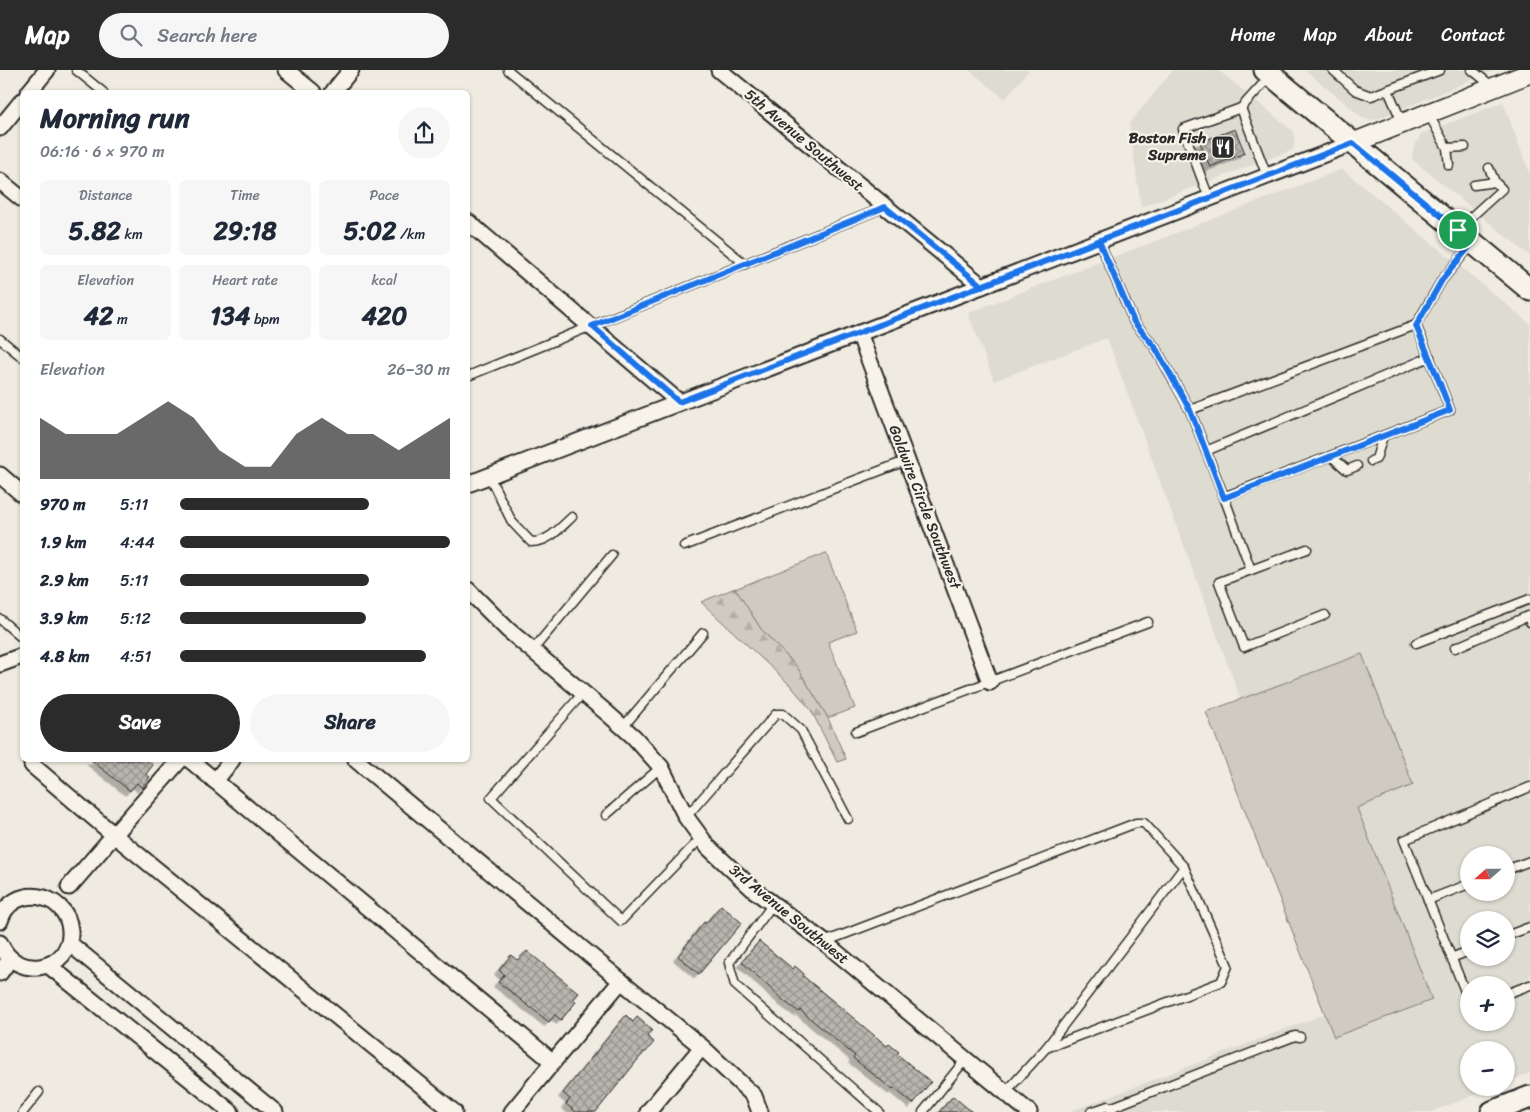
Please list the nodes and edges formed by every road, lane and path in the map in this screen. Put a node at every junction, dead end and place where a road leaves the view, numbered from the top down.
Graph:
1 (47, 70) edge
2 (76, 70) edge
3 (286, 70) edge
4 (351, 70) edge
5 (508, 70) edge
6 (719, 70) edge
7 (1333, 70) edge
8 (1440, 70) edge
9 (1472, 70) edge
10 (1268, 72) edge
11 (1530, 73) edge
12 (1493, 87) junction
13 (31, 90) edge
14 (101, 90) edge
15 (311, 90) edge
16 (335, 90) edge
17 (1388, 90) junction
18 (20, 103) edge
19 (1240, 108) junction
20 (1428, 113) junction
21 (1402, 123) junction
22 (0, 128) edge
23 (1353, 143) junction
24 (1465, 147) dead end
25 (1447, 148) junction
26 (1449, 165) dead end
27 (1489, 168) dead end
28 (1267, 176) junction
29 (0, 181) edge
30 (1495, 182) junction
31 (1474, 185) dead end
32 (20, 197) edge
33 (1209, 198) junction
34 (885, 207) junction
35 (470, 224) edge
36 (1465, 236) junction
37 (1099, 241) junction
38 (745, 264) junction
39 (982, 286) junction
40 (1530, 290) edge
41 (592, 326) junction
42 (1416, 326) junction
43 (859, 333) junction
44 (0, 339) edge
45 (20, 355) edge
46 (1430, 358) junction
47 (470, 375) edge
48 (679, 402) junction
49 (1190, 410) junction
50 (1383, 436) junction
51 (1206, 451) junction
52 (1331, 456) junction
53 (908, 460) junction
54 (1372, 461) dead end
55 (1357, 466) dead end
56 (489, 476) junction
57 (1, 479) edge
58 (470, 483) edge
59 (20, 493) edge
60 (1224, 498) junction
61 (572, 517) dead end
62 (684, 546) dead end
63 (1307, 548) dead end
64 (612, 555) dead end
65 (1251, 570) junction
66 (470, 592) edge
67 (1530, 600) edge
68 (1325, 615) dead end
69 (0, 619) edge
70 (1148, 622) dead end
71 (1530, 622) edge
72 (703, 633) dead end
73 (20, 636) edge
74 (1416, 643) dead end
75 (1455, 648) dead end
76 (532, 650) junction
77 (20, 657) edge
78 (0, 664) edge
79 (990, 682) junction
80 (583, 692) junction
81 (623, 727) junction
82 (856, 732) dead end
83 (178, 762) edge
84 (192, 762) edge
85 (230, 762) edge
86 (358, 762) edge
87 (32, 765) dead end
88 (660, 767) junction
89 (216, 781) junction
90 (1530, 787) edge
91 (606, 815) dead end
92 (686, 817) junction
93 (848, 819) dead end
94 (114, 835) junction
95 (701, 838) junction
96 (1530, 861) edge
97 (1184, 867) junction
98 (1515, 867) edge
99 (69, 887) junction
100 (1460, 888) edge
101 (46, 898) junction
102 (1428, 900) junction
103 (773, 904) junction
104 (63, 911) junction
105 (0, 921) edge
106 (1530, 927) edge
107 (1515, 933) edge
108 (824, 942) junction
109 (0, 943) edge
110 (69, 943) junction
111 (1460, 954) edge
112 (1451, 958) junction
113 (10, 959) junction
114 (48, 965) junction
115 (0, 973) edge
116 (1460, 980) edge
117 (622, 981) junction
118 (1530, 985) edge
119 (1515, 991) edge
120 (1300, 1036) dead end
121 (702, 1047) junction
122 (1046, 1048) junction
123 (965, 1060) junction
124 (553, 1062) junction
125 (39, 1092) dead end
126 (1005, 1093) junction
127 (1530, 1097) edge
128 (1112, 1110) edge
129 (22, 1112) edge
130 (231, 1112) edge
131 (275, 1112) edge
132 (454, 1112) edge
133 (512, 1112) edge
134 (648, 1112) edge
135 (760, 1112) edge
136 (879, 1112) edge
137 (923, 1112) edge
138 (1028, 1112) edge
139 (1091, 1112) edge
140 (1492, 1112) edge

1 - 13 street
2 - 14 lane
3 - 15 street
4 - 16 street
5 - 38 lane
6 - 34 street, 5th Avenue Southwest
7 - 17 lane
8 - 17 lane
9 - 12 lane
10 - 19 lane
10 - 23 main road
11 - 12 street
12 - 20 street
17 - 21 lane
18 - 22 street
19 - 28 lane
19 - 33 lane
20 - 21 street
20 - 25 lane
21 - 23 street
23 - 28 street
23 - 36 main road
24 - 25 lane
25 - 26 lane
27 - 30 lane
28 - 33 street
29 - 32 street
30 - 31 lane
30 - 36 lane
33 - 37 street
34 - 38 lane
34 - 39 street, 5th Avenue Southwest
35 - 41 street
36 - 40 main road
36 - 42 lane
37 - 39 street
37 - 49 lane
38 - 41 lane
39 - 43 street
41 - 47 lane
41 - 48 street
42 - 46 lane
42 - 49 lane
43 - 48 street
43 - 53 street, Goldwire Circle Southwest
44 - 45 lane
46 - 50 lane
46 - 51 lane
48 - 56 street
49 - 51 lane
50 - 52 lane
50 - 54 lane
51 - 60 lane
52 - 55 lane
52 - 60 lane
53 - 62 lane
53 - 79 street, Goldwire Circle Southwest
56 - 58 street
56 - 61 lane
57 - 59 street
60 - 65 lane
63 - 65 lane
64 - 76 lane
65 - 68 lane
66 - 76 street, 3rd Avenue Southwest
67 - 74 lane
69 - 73 lane
70 - 79 lane
71 - 75 lane
72 - 81 lane
76 - 80 street, 3rd Avenue Southwest
77 - 78 street
79 - 82 lane
80 - 81 street, 3rd Avenue Southwest
80 - 95 lane
81 - 88 street, 3rd Avenue Southwest
83 - 94 street
84 - 89 street
85 - 89 street
86 - 117 street
87 - 94 street
88 - 91 lane
88 - 92 street, 3rd Avenue Southwest
89 - 124 street
90 - 102 lane
92 - 93 lane
92 - 95 street, 3rd Avenue Southwest
94 - 99 street
94 - 132 street
95 - 103 street, 3rd Avenue Southwest
96 - 98 lane
97 - 108 lane
97 - 122 lane
97 - 122 lane
99 - 101 street
99 - 104 street
100 - 102 lane
101 - 104 street
101 - 105 street
102 - 112 lane
103 - 108 street, 3rd Avenue Southwest
103 - 136 lane
104 - 110 street
106 - 107 lane
108 - 123 street, 3rd Avenue Southwest
109 - 113 street
110 - 114 street
110 - 131 street
111 - 112 lane
112 - 116 lane
113 - 114 street
113 - 115 street
114 - 130 street
117 - 121 street
117 - 124 street
118 - 119 lane
120 - 128 lane
121 - 134 street
121 - 135 street
122 - 126 lane
123 - 126 street, 3rd Avenue Southwest
123 - 137 lane
124 - 133 street
125 - 129 lane
126 - 138 street, 3rd Avenue Southwest
127 - 140 main road
128 - 139 lane

